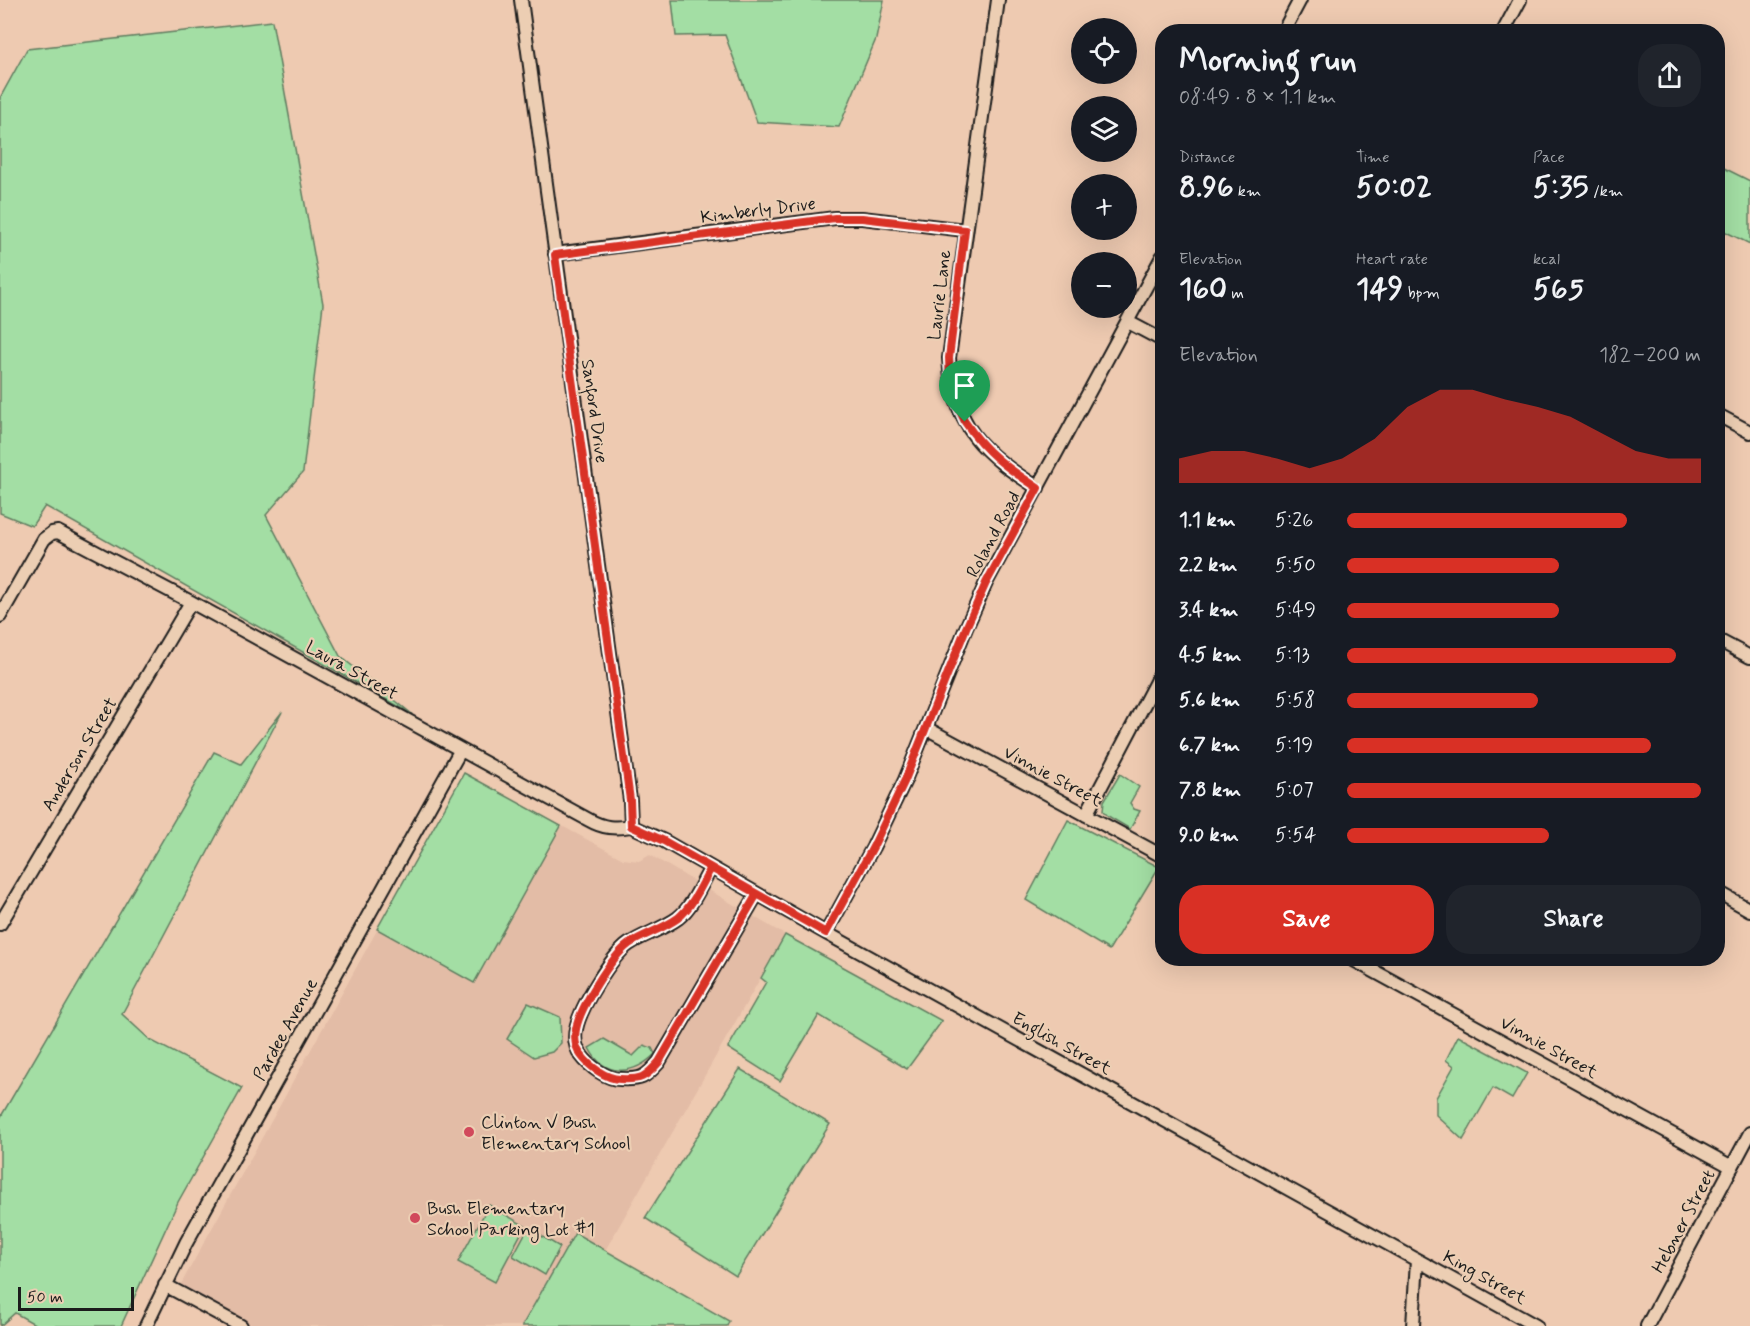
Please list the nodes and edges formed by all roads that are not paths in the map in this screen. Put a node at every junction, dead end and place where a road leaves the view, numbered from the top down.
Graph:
1 (521, 0) edge
2 (998, 0) edge
3 (1300, 0) edge
4 (1520, 0) edge
5 (1287, 24) edge
6 (1507, 24) edge
7 (965, 230) junction
8 (555, 255) junction
9 (1155, 270) edge
10 (1128, 322) junction
11 (1155, 336) edge
12 (1725, 418) edge
13 (1750, 432) edge
14 (1038, 488) junction
15 (191, 602) junction
16 (0, 616) edge
17 (1725, 644) edge
18 (1750, 657) edge
19 (1155, 683) edge
20 (926, 728) junction
21 (460, 751) junction
22 (1086, 815) junction
23 (631, 826) junction
24 (1155, 852) edge
25 (711, 868) junction
26 (757, 894) junction
27 (1725, 896) edge
28 (1750, 910) edge
29 (0, 924) edge
30 (826, 933) junction
31 (1365, 966) edge
32 (1750, 1133) edge
33 (1732, 1167) junction
34 (1418, 1260) junction
35 (165, 1285) junction
36 (146, 1326) edge
37 (241, 1326) edge
38 (1413, 1326) edge
39 (1536, 1326) edge
40 (1647, 1326) edge

1 - 8 street, Sanford Drive
2 - 7 street, Laurie Lane
3 - 5 street
4 - 6 street
7 - 8 street, Kimberly Drive
7 - 14 street, Laurie Lane
8 - 23 street, Sanford Drive
9 - 10 street, Roland Road
10 - 11 street
10 - 14 street, Roland Road
12 - 13 street
14 - 20 street, Roland Road
15 - 16 street, Laura Street
15 - 21 street, Laura Street
15 - 29 street, Anderson Street
17 - 18 street
19 - 22 street
20 - 22 street, Vinnie Street
20 - 30 street, Roland Road
21 - 23 street, Laura Street
21 - 35 street, Pardee Avenue
22 - 24 street, Vinnie Street
23 - 25 street, English Street
25 - 26 street, English Street
25 - 26 street
26 - 30 street, English Street
27 - 28 street
30 - 34 street, English Street
31 - 33 street, Vinnie Street
32 - 33 street, Hebner Street
33 - 40 street, Hebner Street
34 - 38 street
34 - 39 street, King Street
35 - 36 street, Pardee Avenue
35 - 37 street

